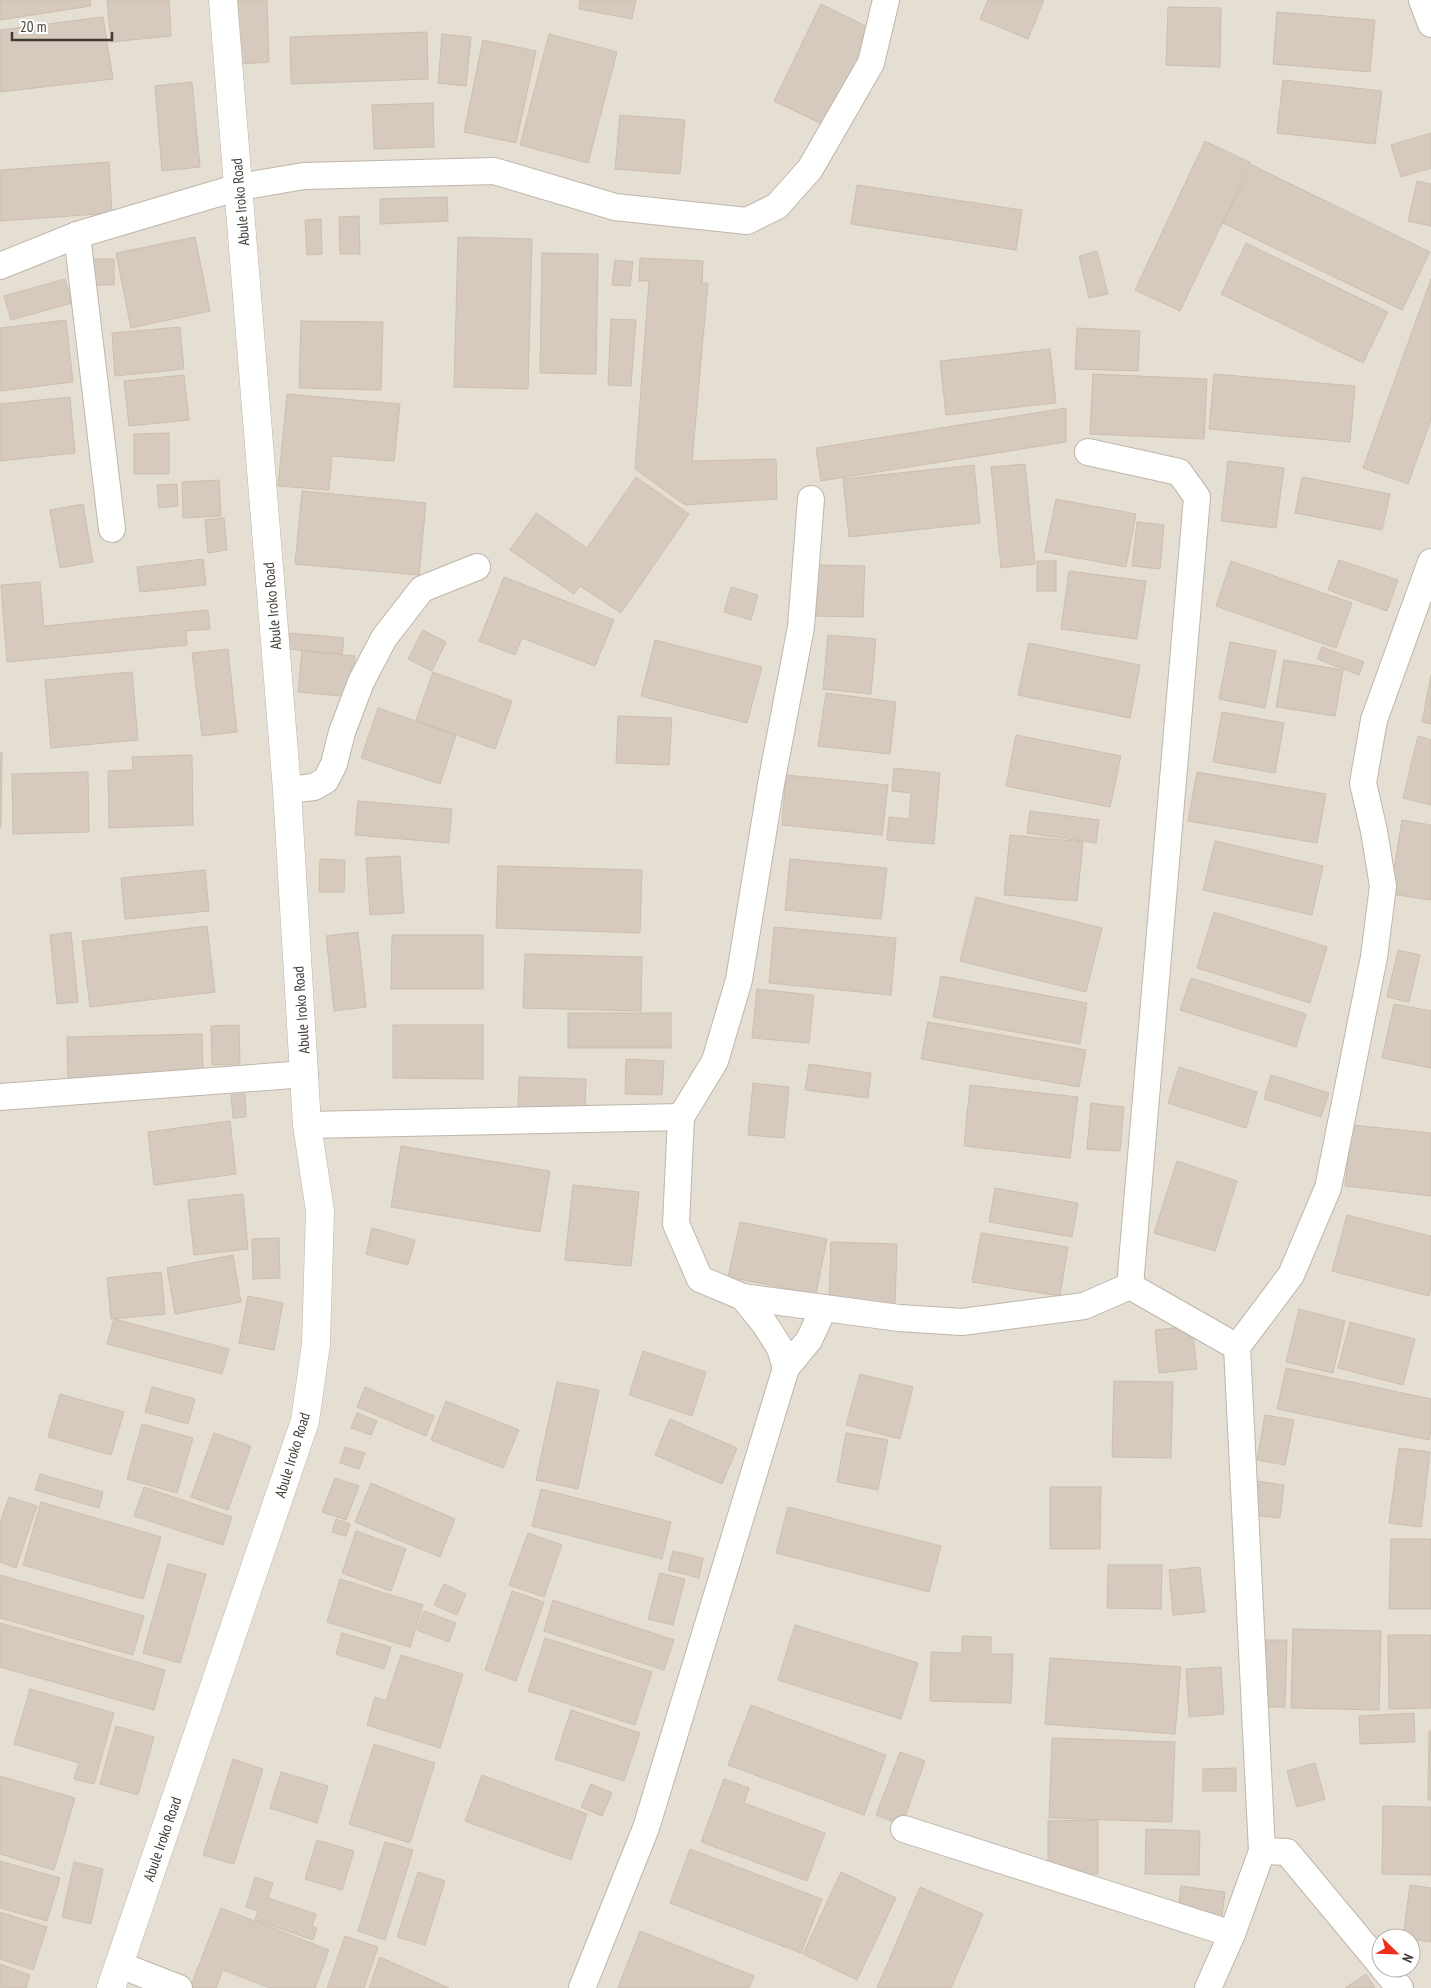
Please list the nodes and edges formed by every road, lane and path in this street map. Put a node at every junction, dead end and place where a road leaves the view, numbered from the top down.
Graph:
1 (223, 0) edge
2 (886, 0) edge
3 (1422, 0) edge
4 (1431, 24) edge
5 (239, 187) junction
6 (77, 235) junction
7 (0, 266) edge
8 (1088, 452) dead end
9 (811, 499) dead end
10 (112, 529) dead end
11 (1431, 562) edge
12 (477, 567) dead end
13 (287, 790) junction
14 (305, 1074) junction
15 (0, 1097) edge
16 (681, 1117) junction
17 (307, 1125) junction
18 (1130, 1286) junction
19 (743, 1297) junction
20 (824, 1308) junction
21 (1237, 1347) junction
22 (786, 1368) junction
23 (904, 1829) dead end
24 (1262, 1851) junction
25 (1232, 1934) junction
26 (1371, 1954) edge
27 (116, 1976) edge
28 (1391, 1978) edge
29 (179, 1988) edge
30 (582, 1988) edge
31 (1208, 1988) edge
32 (1400, 1988) edge

1 - 5 street, Abule Iroko Road
2 - 5 street
3 - 4 street
5 - 6 street
5 - 13 street, Abule Iroko Road
6 - 7 street
6 - 10 street
8 - 18 street
9 - 16 street
11 - 21 street
12 - 13 street
13 - 14 street, Abule Iroko Road
14 - 15 street
14 - 17 street, Abule Iroko Road
16 - 17 street
16 - 19 street
17 - 27 street, Abule Iroko Road
18 - 20 street
18 - 21 street
19 - 20 street
19 - 22 street
20 - 22 street
21 - 24 street
22 - 30 street
23 - 25 street
24 - 25 street
24 - 26 street
25 - 31 street
27 - 29 street
28 - 32 street

